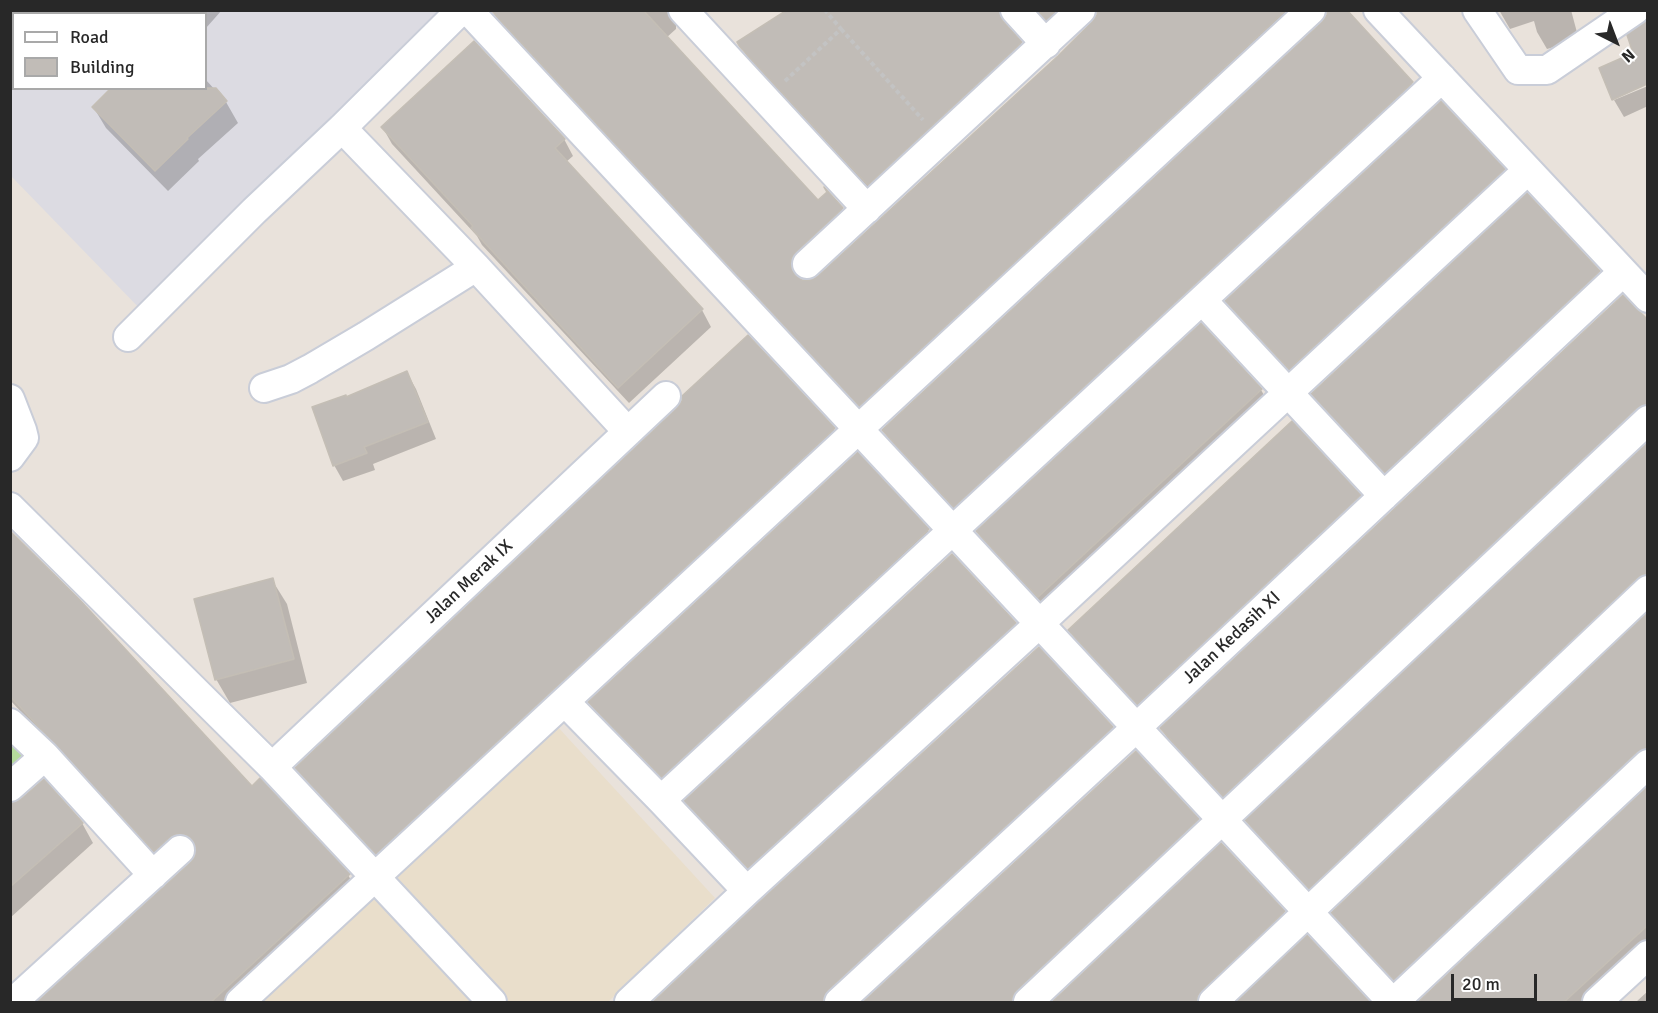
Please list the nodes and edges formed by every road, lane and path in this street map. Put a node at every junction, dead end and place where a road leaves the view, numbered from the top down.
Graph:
1 (461, 10) edge
2 (468, 10) edge
3 (825, 10) edge
4 (1015, 10) edge
5 (1081, 10) edge
6 (1311, 10) edge
7 (1378, 10) edge
8 (1477, 10) edge
9 (1635, 10) edge
10 (697, 15) edge
11 (841, 29) junction
12 (1046, 44) junction
13 (1442, 78) junction
14 (765, 99) junction
15 (342, 128) junction
16 (942, 140) junction
17 (1528, 170) junction
18 (867, 210) junction
19 (807, 264) dead end
20 (476, 267) junction
21 (1623, 272) junction
22 (1647, 298) edge
23 (1202, 300) junction
24 (128, 337) dead end
25 (264, 388) dead end
26 (1288, 393) junction
27 (666, 396) dead end
28 (10, 399) edge
29 (1647, 420) edge
30 (858, 430) junction
31 (628, 432) junction
32 (10, 457) edge
33 (1384, 496) junction
34 (10, 507) edge
35 (952, 531) junction
36 (1647, 590) edge
37 (1040, 624) junction
38 (565, 702) junction
39 (10, 723) edge
40 (1136, 728) junction
41 (45, 756) junction
42 (1647, 764) edge
43 (272, 767) junction
44 (10, 787) edge
45 (661, 800) junction
46 (1222, 820) junction
47 (180, 850) dead end
48 (153, 875) junction
49 (375, 878) junction
50 (747, 891) junction
51 (1308, 912) junction
52 (1647, 955) edge
53 (14, 1002) edge
54 (240, 1002) edge
55 (492, 1002) edge
56 (629, 1002) edge
57 (839, 1002) edge
58 (1028, 1002) edge
59 (1212, 1002) edge
60 (1393, 1002) edge
61 (1597, 1002) edge

1 - 15 street
2 - 30 street
3 - 11 path
4 - 12 street
5 - 12 street
6 - 30 street
7 - 13 street
8 - 9 street
10 - 14 street
11 - 14 path
11 - 16 path
12 - 16 street
13 - 17 street
13 - 23 street
14 - 18 street
15 - 20 street
15 - 24 street
16 - 18 street
17 - 21 street
17 - 26 street
18 - 19 street
20 - 25 street
20 - 31 street
21 - 22 street
21 - 33 street, Jalan Kedasih XI
23 - 26 street
23 - 35 street
26 - 33 street
26 - 37 street
27 - 31 street, Jalan Merak IX
28 - 32 street
29 - 46 street
30 - 35 street
30 - 38 street
31 - 43 street, Jalan Merak IX
33 - 40 street, Jalan Kedasih XI
34 - 43 street
35 - 37 street
35 - 45 street
36 - 51 street
37 - 40 street
37 - 50 street
38 - 45 street
38 - 49 street
39 - 41 street
40 - 46 street
40 - 57 street, Jalan Kedasih XI
41 - 44 street
41 - 48 street
42 - 60 street
43 - 49 street
45 - 50 street
46 - 51 street
46 - 58 street
47 - 48 street
48 - 53 street
49 - 54 street
49 - 55 street
50 - 56 street
51 - 59 street
51 - 60 street
52 - 61 street

